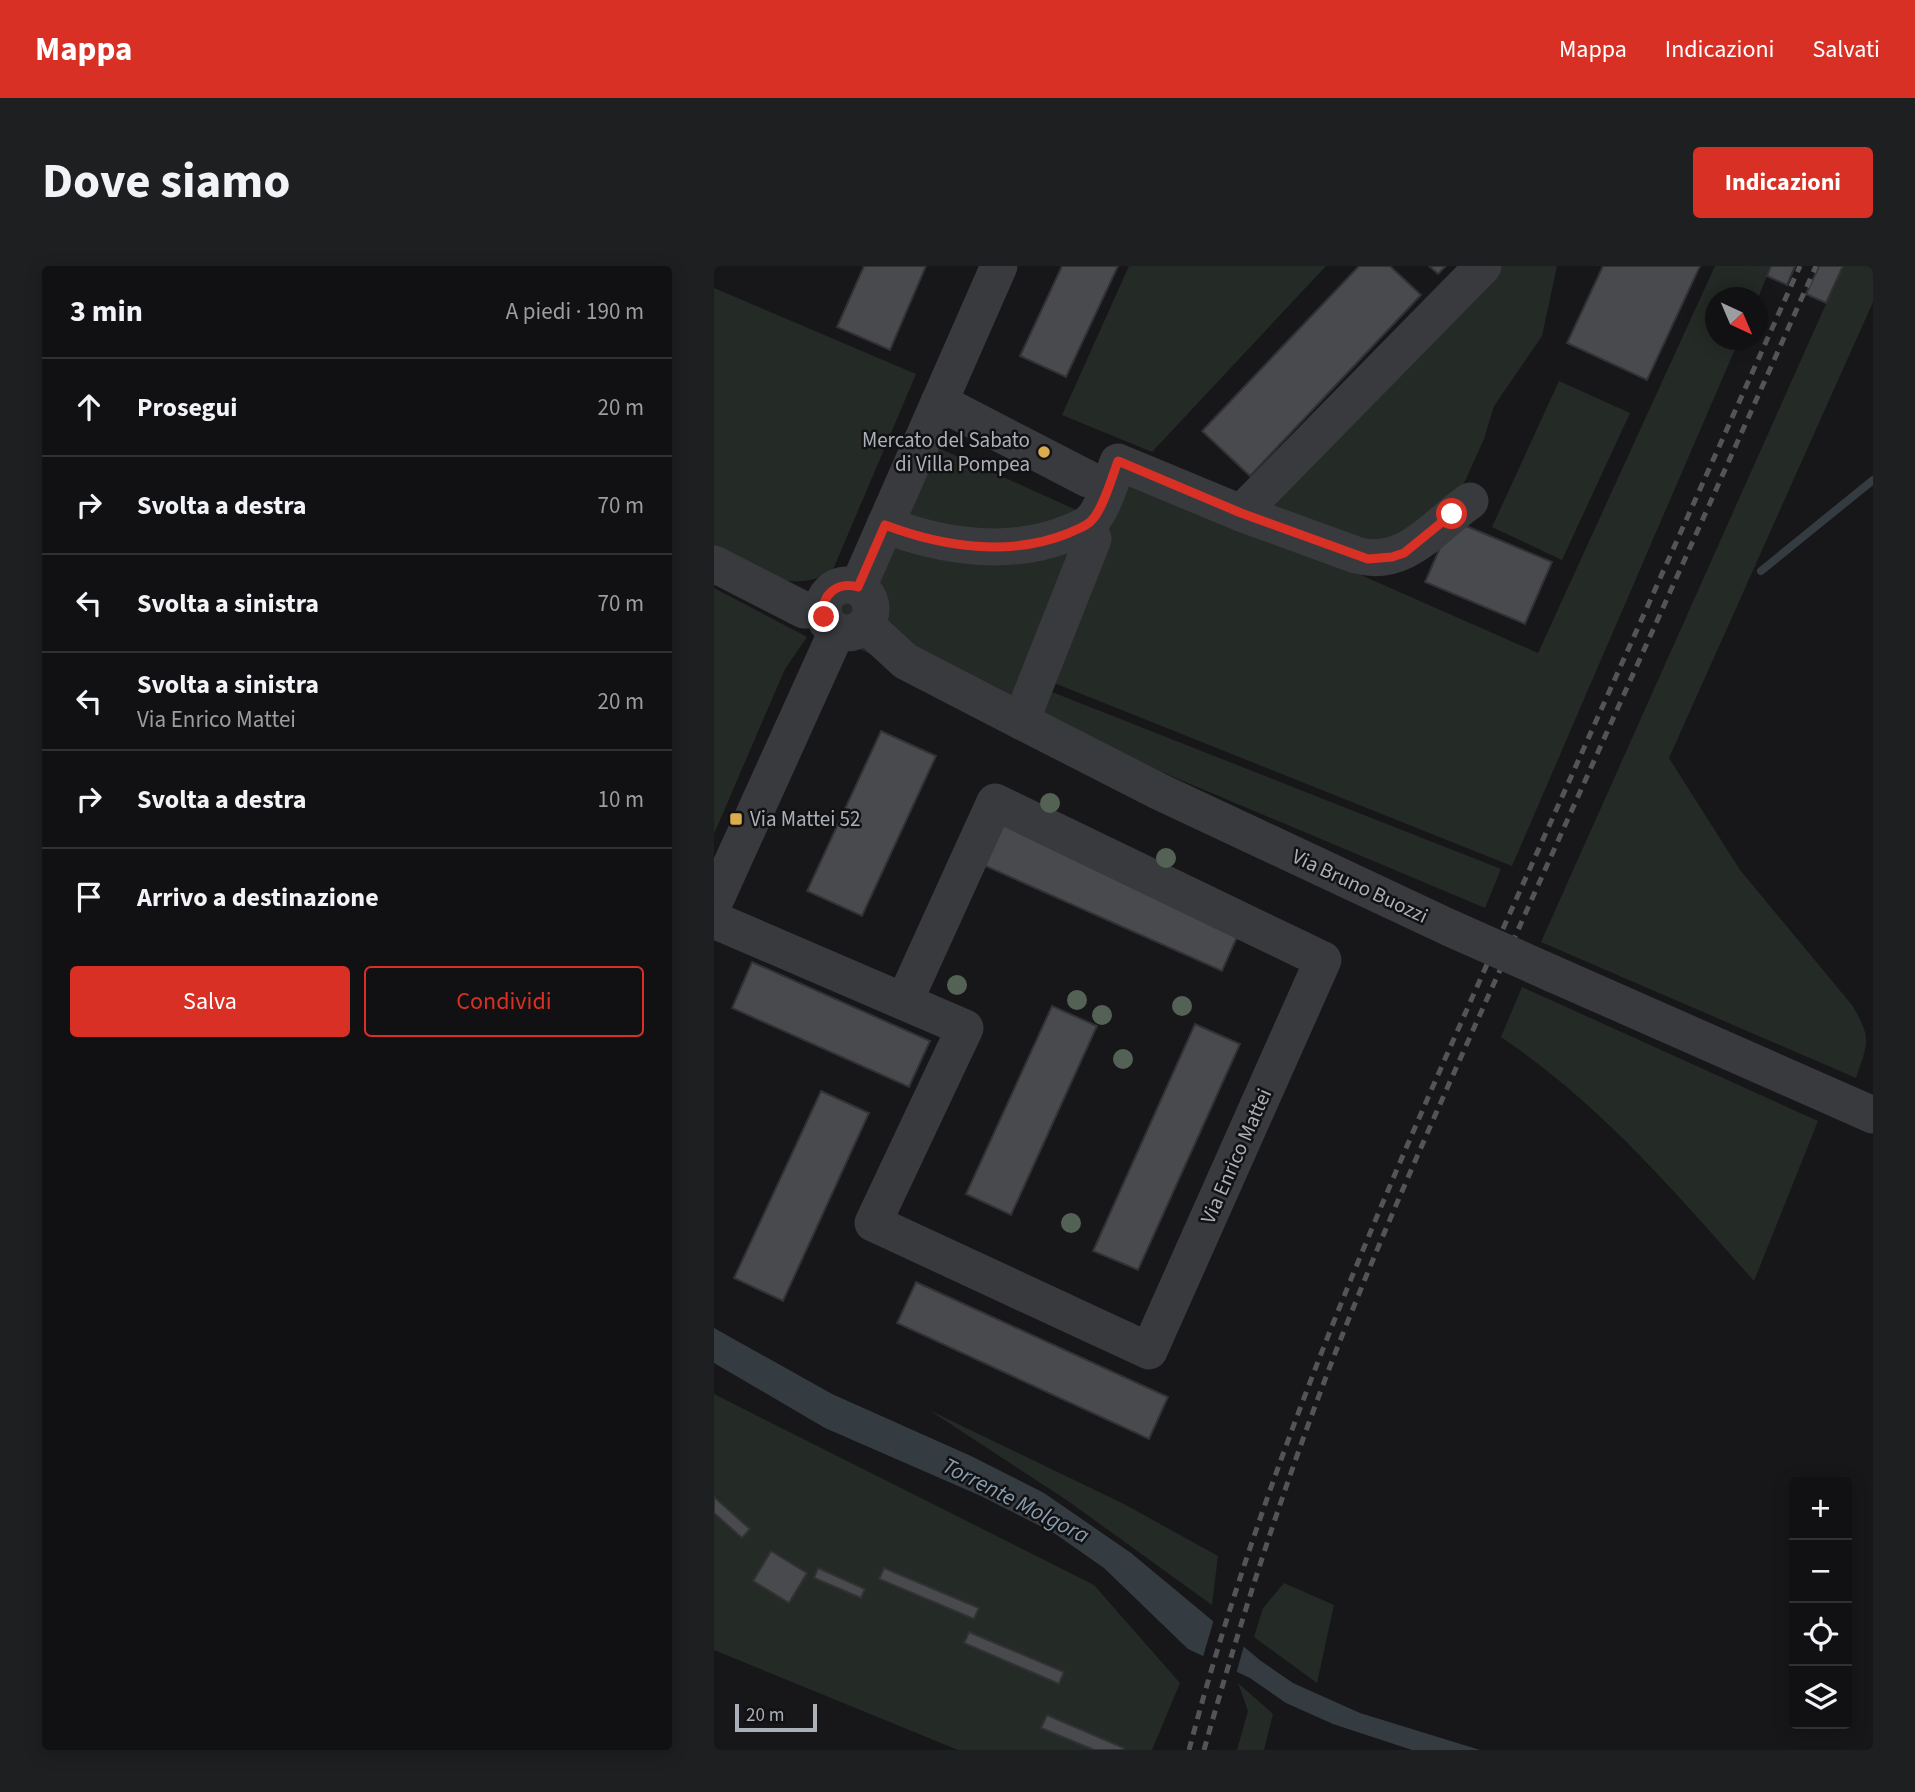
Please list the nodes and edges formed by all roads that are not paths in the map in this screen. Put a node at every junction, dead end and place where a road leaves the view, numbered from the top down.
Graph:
1 (999, 266) edge
2 (1483, 266) edge
3 (939, 402) junction
4 (1088, 479) dead end
5 (1470, 501) dead end
6 (1241, 513) junction
7 (1088, 524) junction
8 (885, 525) junction
9 (714, 564) edge
10 (842, 622) junction
11 (1021, 722) junction
12 (714, 904) edge
13 (714, 920) edge
14 (904, 1002) junction
15 (1873, 1115) edge

1 - 3 street
2 - 6 street
3 - 4 street
3 - 8 street
5 - 6 street
6 - 7 street
7 - 8 street
7 - 11 street
8 - 10 street
9 - 10 street
10 - 11 street, Via Bruno Buozzi
10 - 12 street
11 - 15 street, Via Bruno Buozzi, bridge
13 - 14 street, Via Enrico Mattei
14 - 14 street, Via Enrico Mattei

